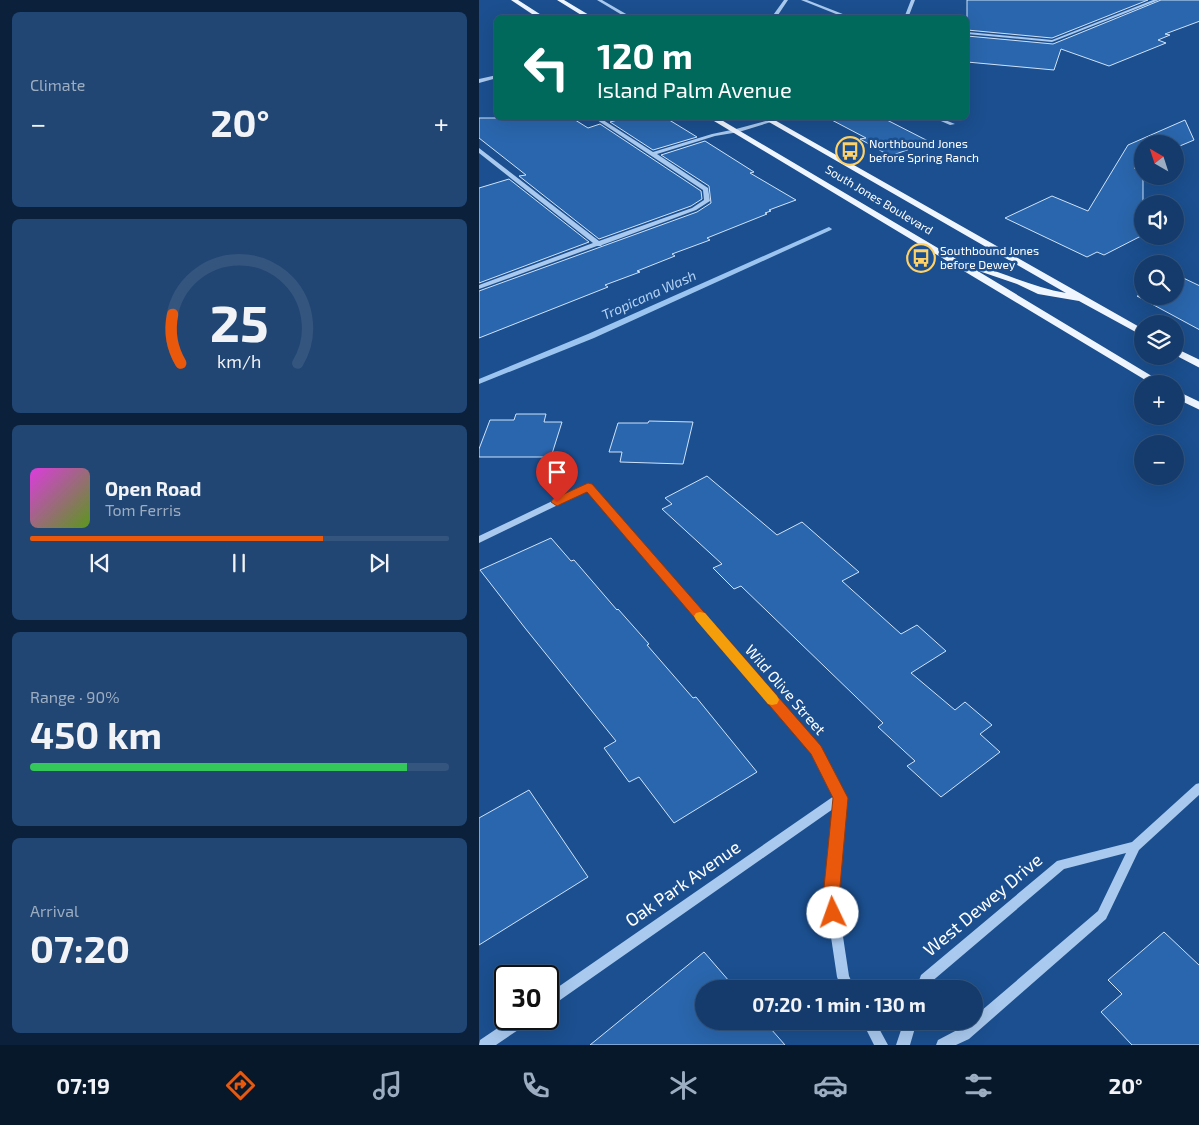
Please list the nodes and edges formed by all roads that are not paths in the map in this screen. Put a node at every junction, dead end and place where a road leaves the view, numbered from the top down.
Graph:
1 (514, 0) edge
2 (560, 0) edge
3 (599, 0) edge
4 (786, 0) edge
5 (803, 0) edge
6 (913, 0) edge
7 (1157, 0) edge
8 (538, 15) edge
9 (586, 15) edge
10 (626, 15) edge
11 (775, 15) edge
12 (843, 15) edge
13 (907, 15) edge
14 (969, 32) edge
15 (494, 77) edge
16 (479, 81) edge
17 (600, 120) edge
18 (717, 120) edge
19 (766, 120) edge
20 (771, 120) edge
21 (942, 120) edge
22 (952, 124) dead end
23 (737, 131) junction
24 (479, 150) edge
25 (652, 154) junction
26 (599, 245) junction
27 (952, 259) junction
28 (479, 287) edge
29 (1084, 299) junction
30 (1134, 328) edge
31 (1184, 356) edge
32 (1199, 365) edge
33 (1145, 375) edge
34 (1184, 398) edge
35 (1199, 407) edge
36 (588, 487) joint
37 (479, 540) edge
38 (1199, 787) edge
39 (840, 798) junction
40 (1135, 846) junction
41 (844, 980) edge
42 (925, 980) edge
43 (559, 993) edge
44 (507, 1030) edge
45 (873, 1030) edge
46 (908, 1030) edge
47 (485, 1045) edge
48 (881, 1045) edge
49 (903, 1045) edge
50 (943, 1045) edge

1 - 8 main road
2 - 9 main road
3 - 10 street
4 - 11 street
5 - 12 street
6 - 13 street
7 - 14 street
15 - 16 street
17 - 25 street
18 - 23 main road, South Jones Boulevard
19 - 23 street
20 - 29 main road, South Jones Boulevard
21 - 22 street
23 - 25 street
23 - 27 main road, South Jones Boulevard
24 - 26 street
25 - 26 street
26 - 28 street
27 - 29 main road
27 - 33 main road, South Jones Boulevard
29 - 30 main road, South Jones Boulevard
31 - 32 main road
34 - 35 main road
36 - 37 street
36 - 39 street, Wild Olive Street
38 - 40 street, West Dewey Drive
39 - 41 street
39 - 43 street, Oak Park Avenue
40 - 42 street, West Dewey Drive
40 - 50 street, West Dewey Drive
44 - 47 street
45 - 48 street
46 - 49 street

